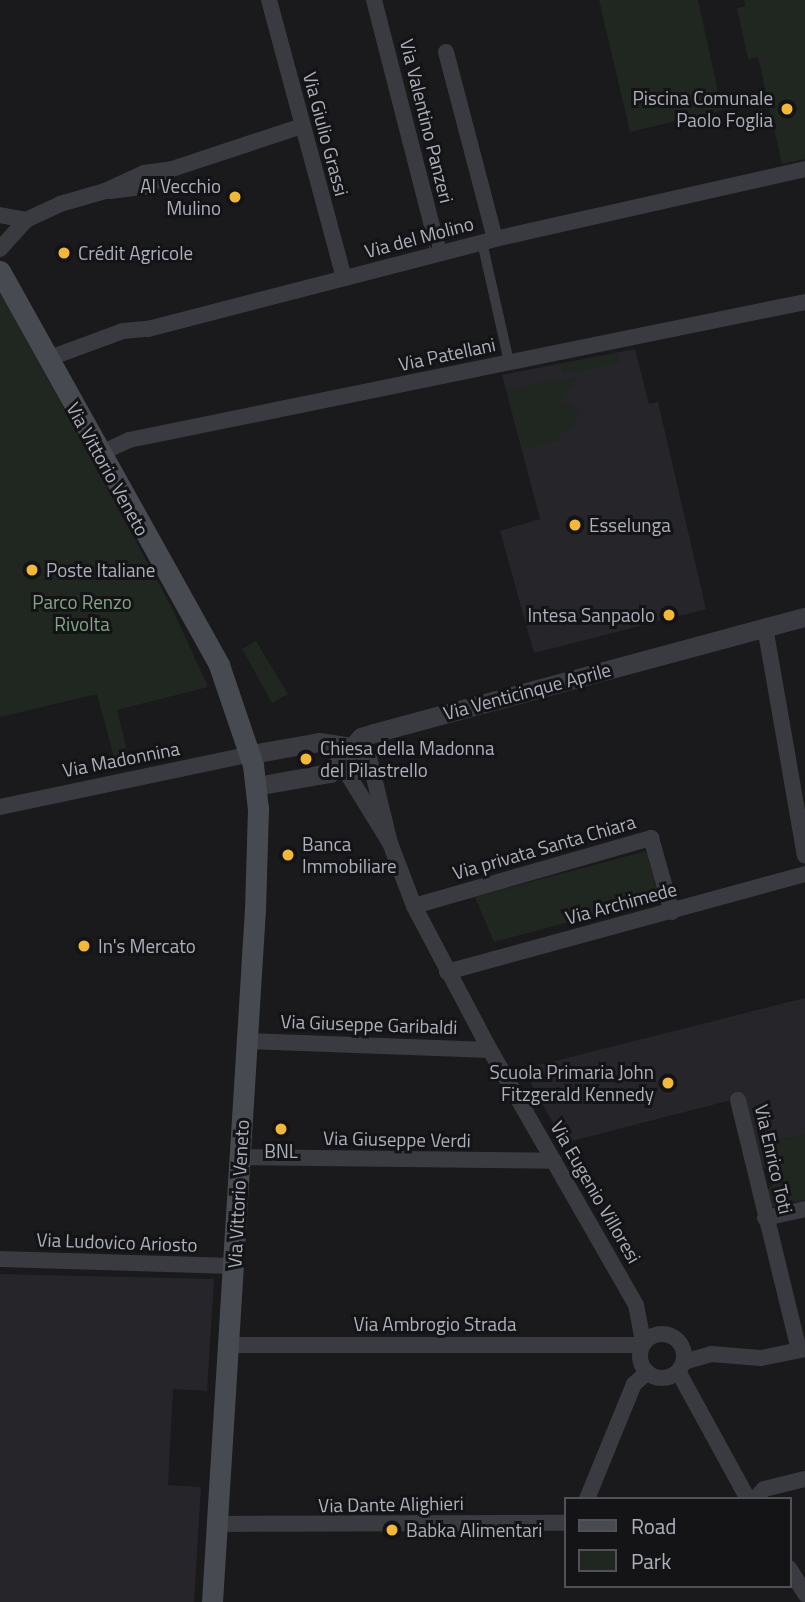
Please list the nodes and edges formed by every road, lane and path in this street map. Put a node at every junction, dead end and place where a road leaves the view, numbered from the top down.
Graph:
1 (269, 0) edge
2 (374, 0) edge
3 (446, 52) dead end
4 (302, 126) junction
5 (805, 169) edge
6 (0, 215) edge
7 (26, 219) junction
8 (489, 241) junction
9 (0, 249) edge
10 (439, 253) junction
11 (0, 271) edge
12 (344, 278) junction
13 (805, 302) edge
14 (47, 359) junction
15 (509, 362) junction
16 (101, 453) junction
17 (805, 617) edge
18 (765, 627) junction
19 (351, 747) junction
20 (251, 754) junction
21 (256, 786) junction
22 (0, 807) edge
23 (390, 843) junction
24 (805, 856) edge
25 (805, 874) edge
26 (414, 906) junction
27 (672, 912) junction
28 (447, 972) junction
29 (247, 1041) junction
30 (490, 1050) junction
31 (738, 1100) dead end
32 (240, 1157) junction
33 (554, 1161) junction
34 (805, 1209) edge
35 (765, 1218) junction
36 (0, 1259) edge
37 (233, 1266) junction
38 (642, 1343) junction
39 (229, 1345) junction
40 (802, 1350) edge
41 (683, 1367) junction
42 (655, 1375) junction
43 (694, 1405) junction
44 (805, 1479) edge
45 (588, 1497) edge
46 (747, 1497) edge
47 (757, 1497) edge
48 (564, 1523) edge
49 (217, 1524) junction
50 (791, 1571) edge
51 (805, 1594) edge
52 (212, 1602) edge

1 - 4 street, Via Giulio Grassi
2 - 10 street, Via Valentino Panzeri
3 - 8 street
4 - 7 street
4 - 12 street, Via Giulio Grassi
5 - 8 street, Via del Molino
6 - 7 street
7 - 9 street
8 - 10 street, Via del Molino
8 - 15 street
10 - 12 street, Via del Molino
11 - 14 main road, Via Vittorio Veneto
12 - 14 street, Via del Molino
13 - 15 street, Via Patellani
14 - 16 main road, Via Vittorio Veneto
15 - 16 street, Via Patellani
16 - 20 main road, Via Vittorio Veneto
17 - 18 street, Via Venticinque Aprile
18 - 19 street, Via Venticinque Aprile
18 - 24 street
19 - 20 street
19 - 21 street
19 - 23 street, Via Eugenio Villoresi
19 - 23 street, Via Eugenio Villoresi
20 - 21 main road, Via Vittorio Veneto
20 - 22 street, Via Madonnina
21 - 29 main road, Via Vittorio Veneto
23 - 26 street, Via Eugenio Villoresi
25 - 27 street, Via Archimede
26 - 27 street, Via privata Santa Chiara
26 - 28 street, Via Eugenio Villoresi
27 - 28 street, Via Archimede
28 - 30 street, Via Eugenio Villoresi
29 - 30 street, Via Giuseppe Garibaldi
29 - 32 main road, Via Vittorio Veneto
30 - 33 street, Via Eugenio Villoresi
31 - 35 street, Via Enrico Toti
32 - 33 street, Via Giuseppe Verdi
32 - 37 main road, Via Vittorio Veneto
33 - 38 street, Via Eugenio Villoresi
34 - 35 street
35 - 40 street, Via Enrico Toti
36 - 37 street, Via Ludovico Ariosto
37 - 39 main road, Via Vittorio Veneto
38 - 39 street, Via Ambrogio Strada
38 - 41 street
38 - 42 street
39 - 49 main road, Via Vittorio Veneto
40 - 41 street
41 - 42 street
41 - 43 street
42 - 43 street
42 - 45 street
43 - 46 street
44 - 47 street
48 - 49 street, Via Dante Alighieri
49 - 52 main road, Via Vittorio Veneto
50 - 51 street

